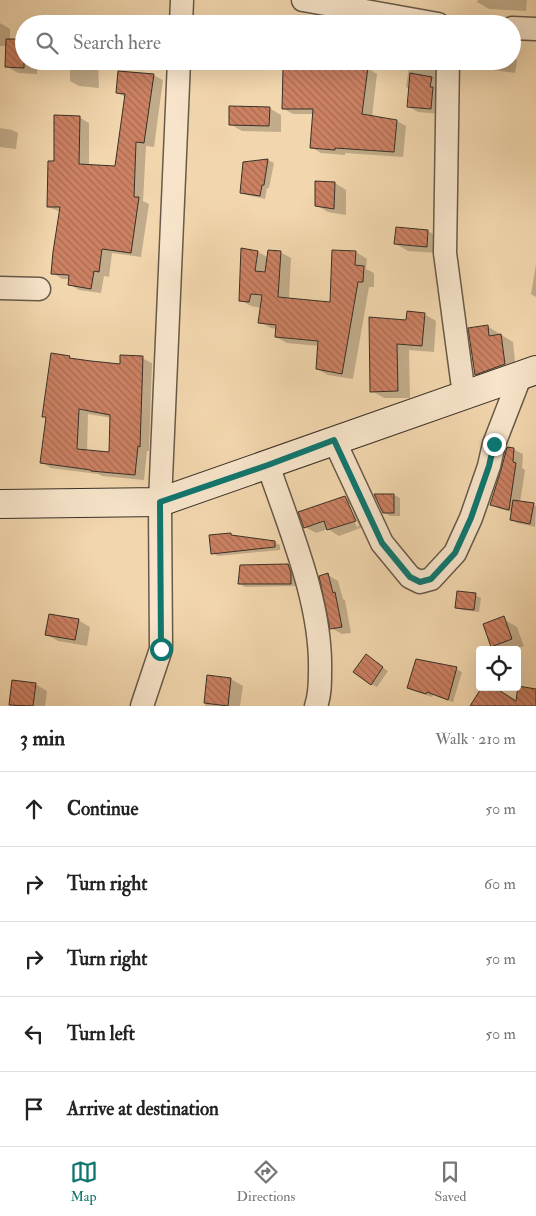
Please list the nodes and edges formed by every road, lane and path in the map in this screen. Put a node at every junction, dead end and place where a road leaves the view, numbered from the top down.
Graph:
1 (182, 0) edge
2 (304, 0) edge
3 (181, 15) edge
4 (388, 15) edge
5 (521, 28) edge
6 (536, 29) edge
7 (179, 70) edge
8 (448, 70) edge
9 (0, 288) edge
10 (39, 289) dead end
11 (528, 373) edge
12 (464, 396) junction
13 (334, 440) junction
14 (268, 465) junction
15 (160, 502) junction
16 (0, 504) edge
17 (142, 706) edge
18 (316, 706) edge

1 - 3 street
2 - 4 street
5 - 6 street
7 - 15 street
8 - 12 street
9 - 10 street
11 - 12 main road
11 - 13 street
12 - 13 main road
13 - 14 main road
14 - 15 main road
14 - 18 street
15 - 16 main road
15 - 17 street

